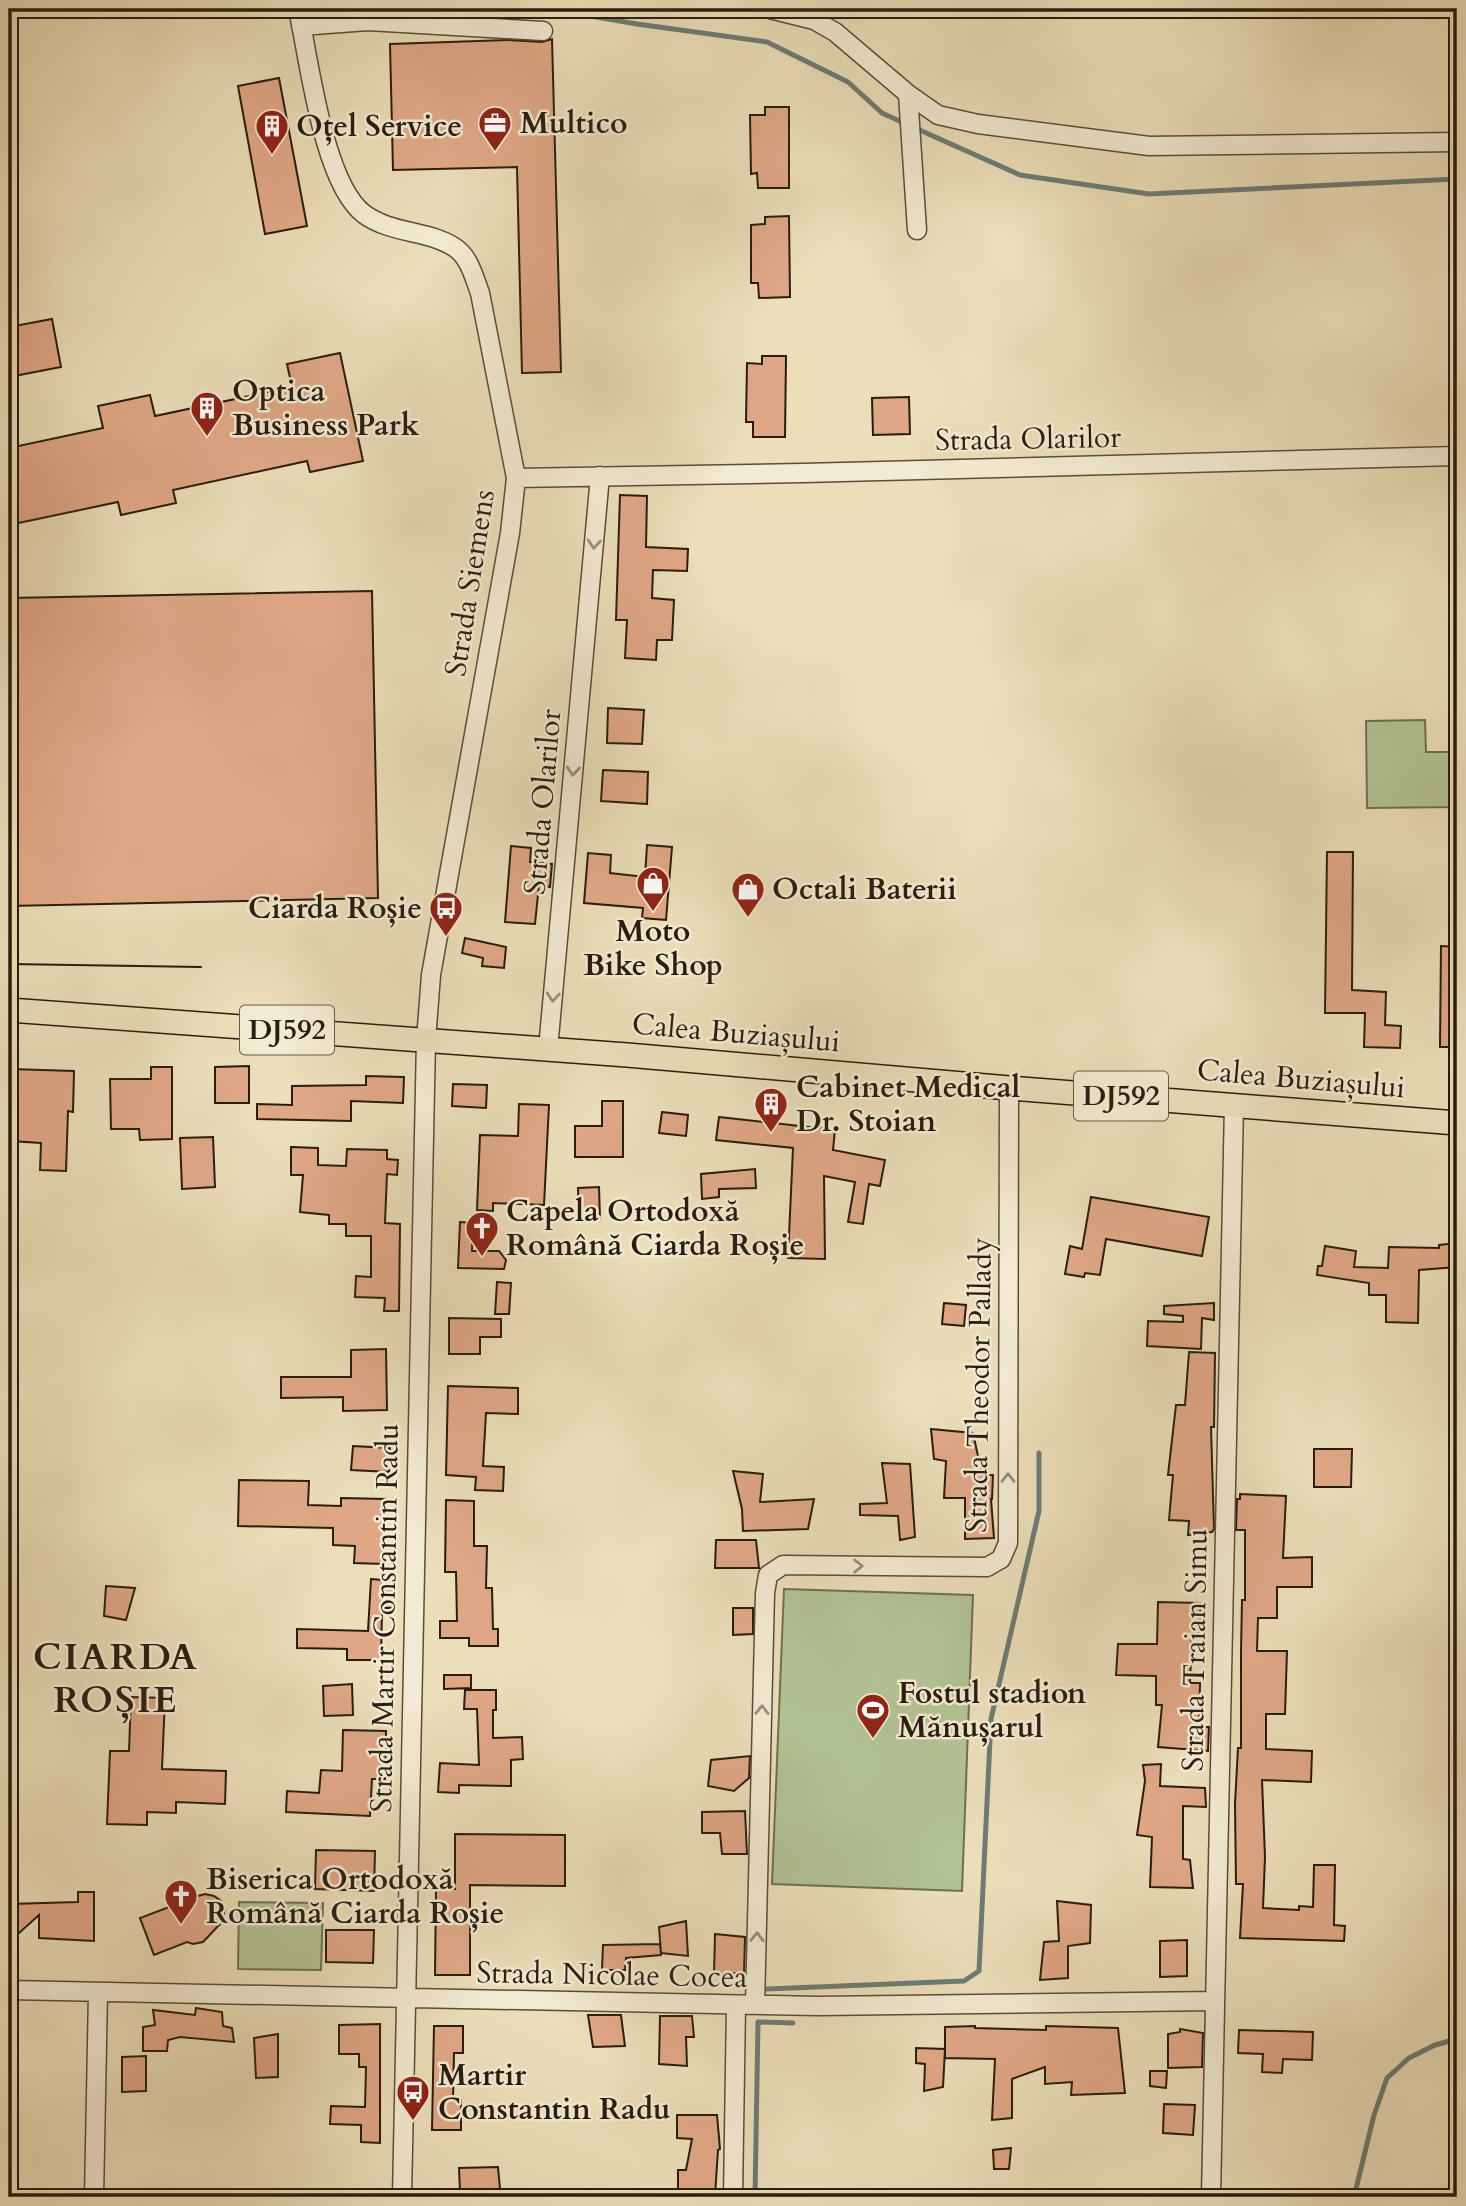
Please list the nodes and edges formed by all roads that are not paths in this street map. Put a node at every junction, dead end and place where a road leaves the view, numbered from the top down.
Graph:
1 (770, 9) edge
2 (300, 17) edge
3 (543, 32) dead end
4 (908, 94) junction
5 (1457, 142) edge
6 (917, 230) dead end
7 (1457, 456) edge
8 (600, 476) junction
9 (516, 478) junction
10 (9, 1010) edge
11 (426, 1040) junction
12 (548, 1049) junction
13 (1009, 1088) junction
14 (1234, 1105) junction
15 (1457, 1123) edge
16 (9, 1990) edge
17 (98, 1993) junction
18 (406, 1999) junction
19 (1215, 2001) junction
20 (736, 2005) junction
21 (755, 2005) junction
22 (94, 2197) edge
23 (402, 2197) edge
24 (733, 2197) edge
25 (1211, 2197) edge

1 - 4 street
2 - 3 street
2 - 9 street, Strada Siemens
4 - 5 street
4 - 6 street
7 - 8 street, Strada Olarilor
8 - 9 street, Strada Olarilor
8 -> 12 street, Strada Olarilor
9 - 11 street, Strada Siemens
10 - 11 main road, Calea Buziașului / DJ592
11 - 12 main road, Calea Buziașului / DJ592
11 - 18 street, Strada Martir Constantin Radu
12 - 13 main road, Calea Buziașului / DJ592
13 - 14 main road, Calea Buziașului / DJ592
21 -> 13 street, Strada Theodor Pallady
14 - 15 main road, Calea Buziașului / DJ592
14 - 19 street, Strada Traian Simu
16 - 17 street, Strada Nicolae Cocea
17 - 18 street, Strada Nicolae Cocea
17 - 22 street
18 - 20 street, Strada Nicolae Cocea
18 - 23 street, Strada Martir Constantin Radu
19 - 21 street, Strada Nicolae Cocea
19 - 25 street, Strada Traian Simu
20 - 21 street, Strada Nicolae Cocea
20 - 24 street

